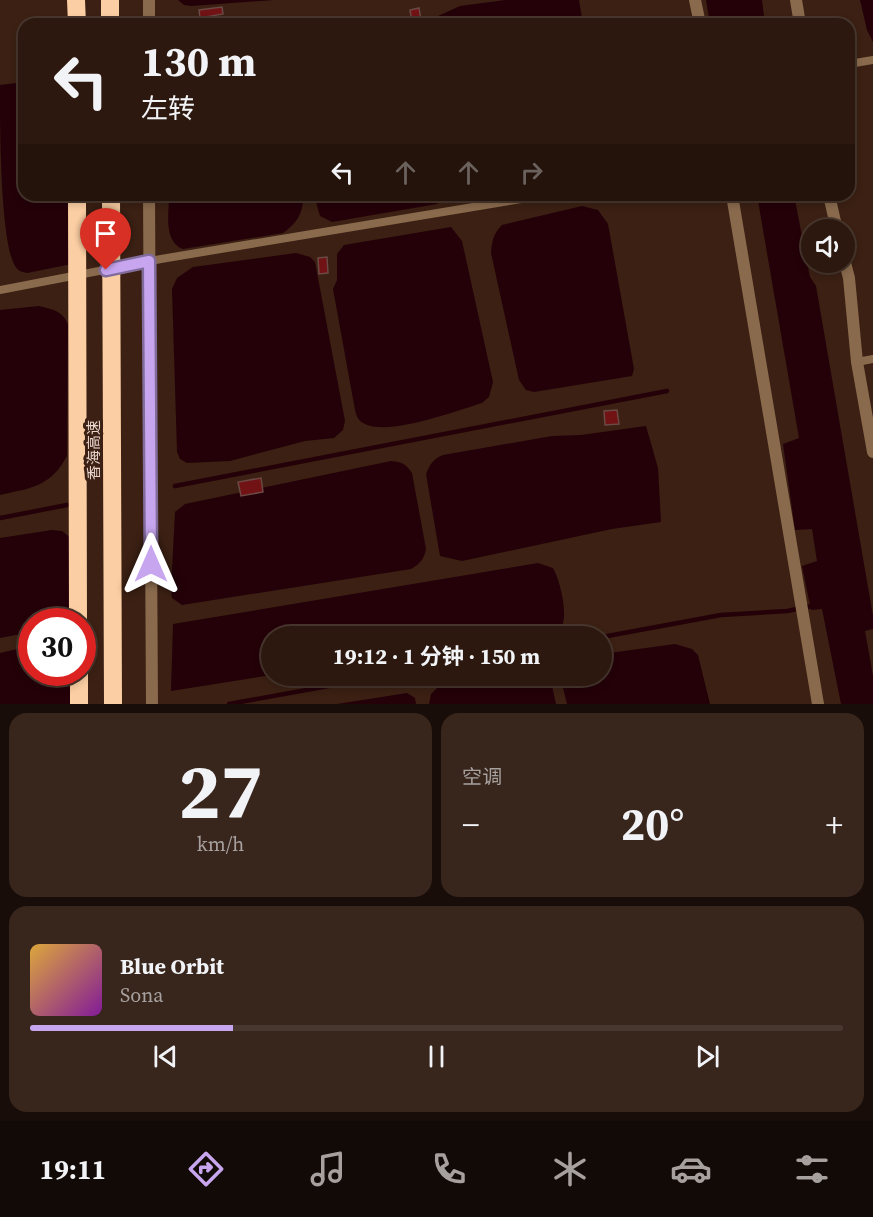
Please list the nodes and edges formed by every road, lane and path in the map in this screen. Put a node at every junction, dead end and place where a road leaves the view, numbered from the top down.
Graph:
1 (76, 0) edge
2 (110, 0) edge
3 (148, 0) edge
4 (695, 0) edge
5 (796, 0) edge
6 (76, 18) edge
7 (110, 18) edge
8 (149, 18) edge
9 (699, 18) edge
10 (799, 18) edge
11 (873, 60) edge
12 (855, 63) edge
13 (77, 201) edge
14 (111, 201) edge
15 (149, 201) edge
16 (509, 201) edge
17 (733, 201) edge
18 (830, 201) edge
19 (834, 219) edge
20 (149, 261) junction
21 (848, 273) edge
22 (0, 290) edge
23 (873, 359) edge
24 (857, 362) junction
25 (873, 452) edge
26 (78, 608) edge
27 (79, 686) edge
28 (79, 704) edge
29 (113, 704) edge
30 (152, 704) edge
31 (818, 704) edge

1 - 6 highway
2 - 7 highway
3 - 8 street
4 - 9 street
5 - 10 street
11 - 12 lane
13 - 26 highway, 香海高速, bridge
14 - 29 highway, 香海高速, bridge
15 - 20 street
16 - 20 lane
17 - 31 street
18 - 19 street
20 - 22 lane
20 - 30 street
21 - 24 street
23 - 24 lane
24 - 25 street
27 - 28 highway

